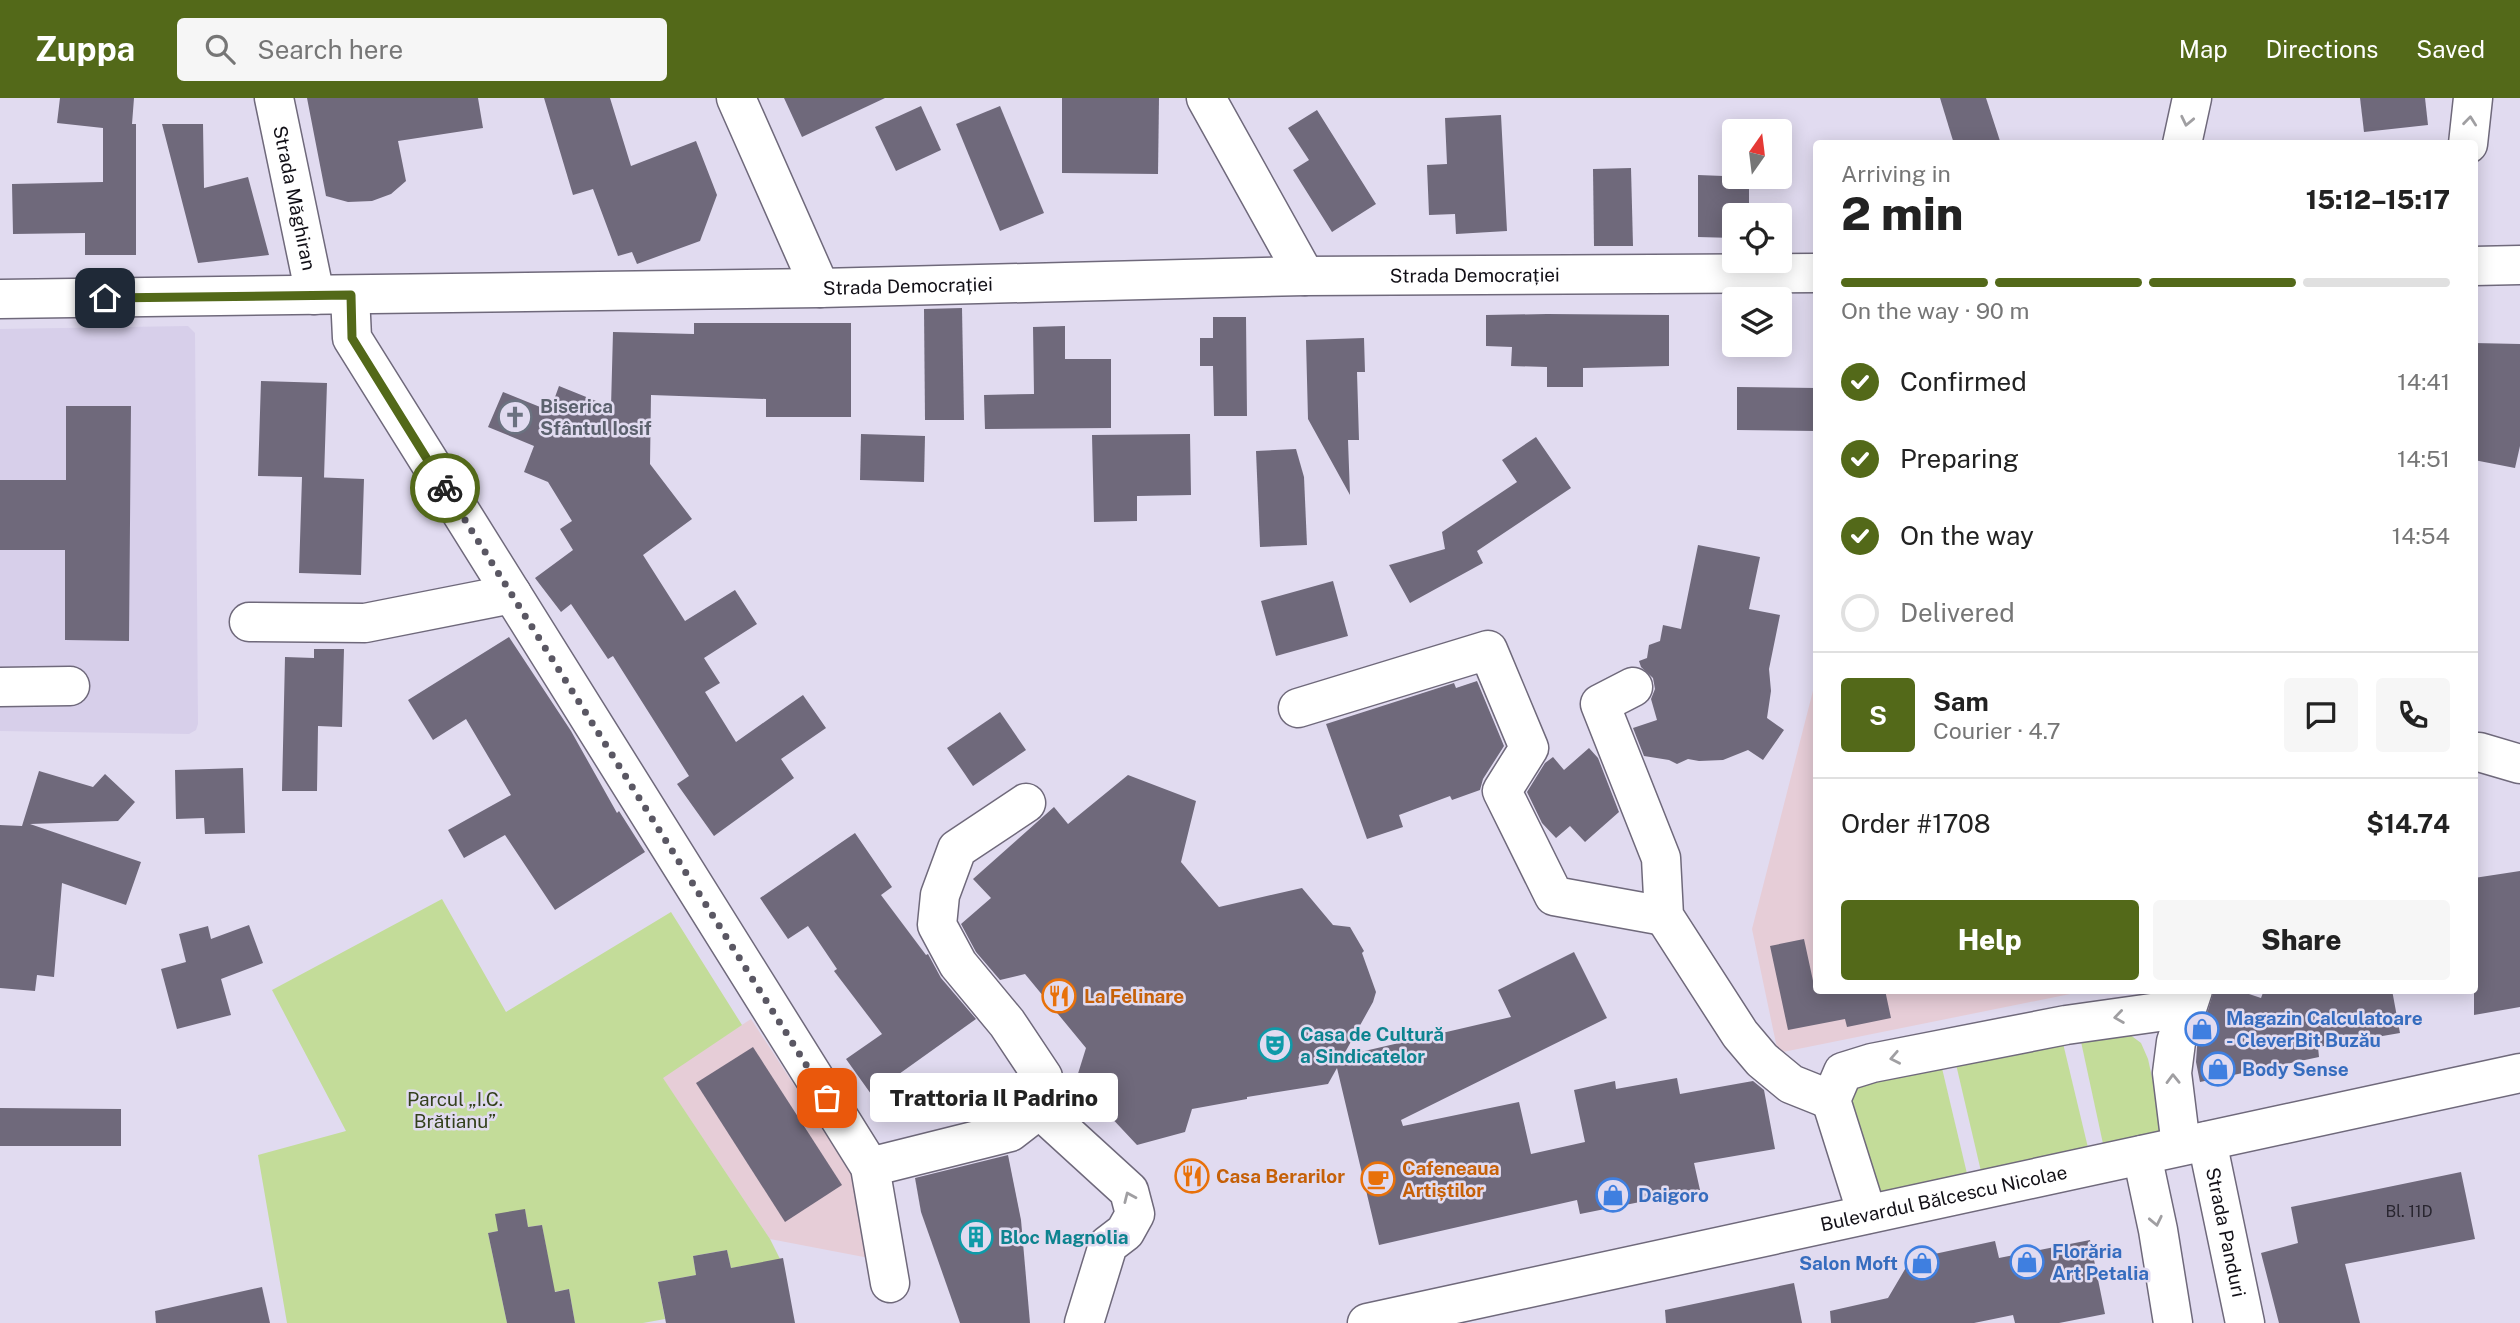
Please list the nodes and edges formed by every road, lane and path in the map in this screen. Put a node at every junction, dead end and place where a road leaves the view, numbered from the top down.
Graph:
1 (274, 98) edge
2 (736, 98) edge
3 (1206, 98) edge
4 (2192, 98) edge
5 (2473, 98) edge
6 (2183, 140) edge
7 (2468, 140) edge
8 (2520, 265) edge
9 (2478, 266) edge
10 (1813, 273) edge
11 (1305, 276) junction
12 (820, 288) junction
13 (333, 295) junction
14 (0, 299) edge
15 (512, 594) junction
16 (249, 622) dead end
17 (70, 686) dead end
18 (0, 687) edge
19 (1633, 687) dead end
20 (1298, 708) dead end
21 (2479, 752) dead end
22 (2520, 764) edge
23 (1026, 803) dead end
24 (1664, 916) junction
25 (2190, 999) edge
26 (2520, 1073) edge
27 (1831, 1100) junction
28 (1037, 1107) junction
29 (2194, 1143) junction
30 (2142, 1154) junction
31 (870, 1167) junction
32 (1867, 1214) junction
33 (890, 1283) dead end
34 (2165, 1321) edge
35 (1084, 1323) edge
36 (1367, 1323) edge
37 (2245, 1323) edge

1 - 13 street, Strada Măghiran
2 - 12 street
3 - 11 street
4 -> 6 street
7 -> 5 street
8 - 9 street
10 - 11 street, Strada Democrației
11 - 12 street, Strada Democrației
12 - 13 street, Strada Democrației
13 - 14 street, Strada Democrației
13 - 15 street, Strada Măghiran
15 - 16 street
15 - 31 street, Strada Măghiran
17 - 18 street
19 - 24 street
20 - 24 street
21 - 22 street
23 - 28 street
24 - 27 street
25 -> 27 street
29 -> 25 street, Strada Panduri
26 - 29 street, Bulevardul Bălcescu Nicolae
27 - 32 street
28 - 31 street
35 -> 28 street
29 - 30 street, Bulevardul Bălcescu Nicolae
29 - 37 street, Strada Panduri
30 - 32 street, Bulevardul Bălcescu Nicolae
30 -> 34 street
31 - 33 street
32 - 36 street, Bulevardul Bălcescu Nicolae

